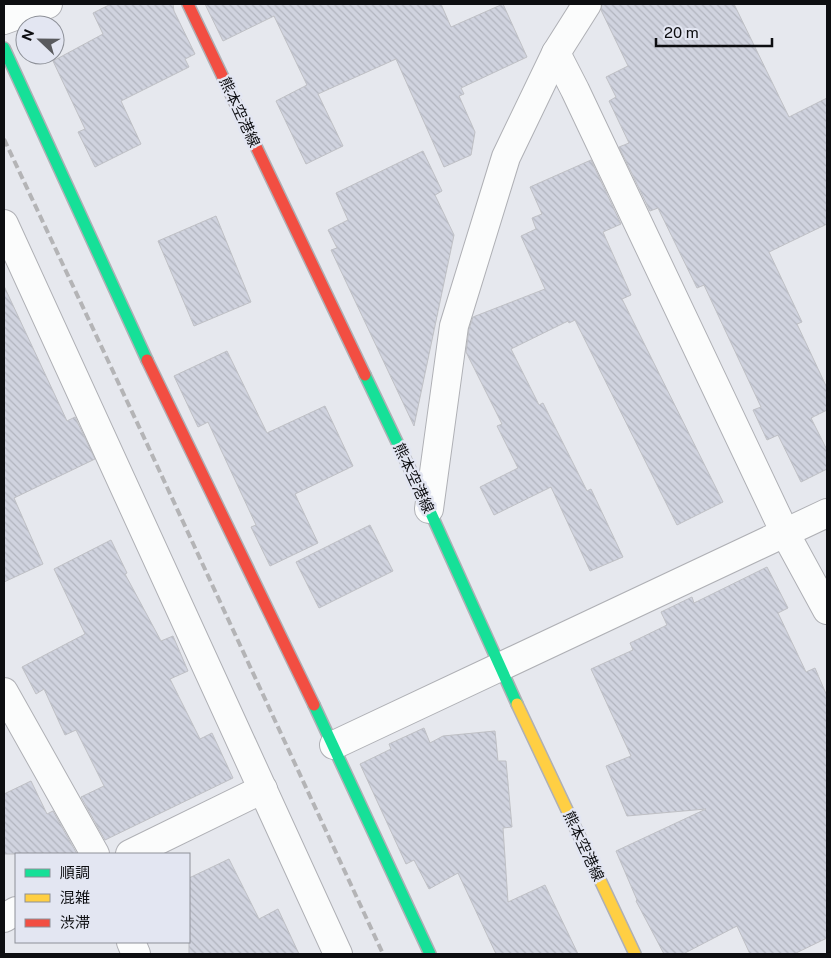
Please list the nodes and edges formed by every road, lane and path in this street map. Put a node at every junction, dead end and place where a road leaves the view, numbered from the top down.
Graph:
1 (48, 4) edge
2 (188, 4) edge
3 (587, 4) edge
4 (4, 20) edge
5 (4, 48) edge
6 (556, 53) junction
7 (4, 224) edge
8 (429, 509) junction
9 (827, 513) edge
10 (785, 533) junction
11 (827, 610) edge
12 (499, 666) junction
13 (4, 692) edge
14 (334, 745) junction
15 (263, 789) junction
16 (94, 853) edge
17 (132, 853) edge
18 (15, 912) edge
19 (4, 918) edge
20 (338, 954) edge
21 (430, 954) edge
22 (635, 954) edge

1 - 4 street
2 - 8 main road, 熊本空港線
3 - 6 street
5 - 14 main road
6 - 8 street
6 - 10 street
7 - 15 street
8 - 12 main road, 熊本空港線
9 - 10 street
10 - 11 street
10 - 12 street
12 - 14 street
12 - 22 main road, 熊本空港線
13 - 16 street
14 - 21 main road
15 - 17 street
15 - 20 street
18 - 19 street

